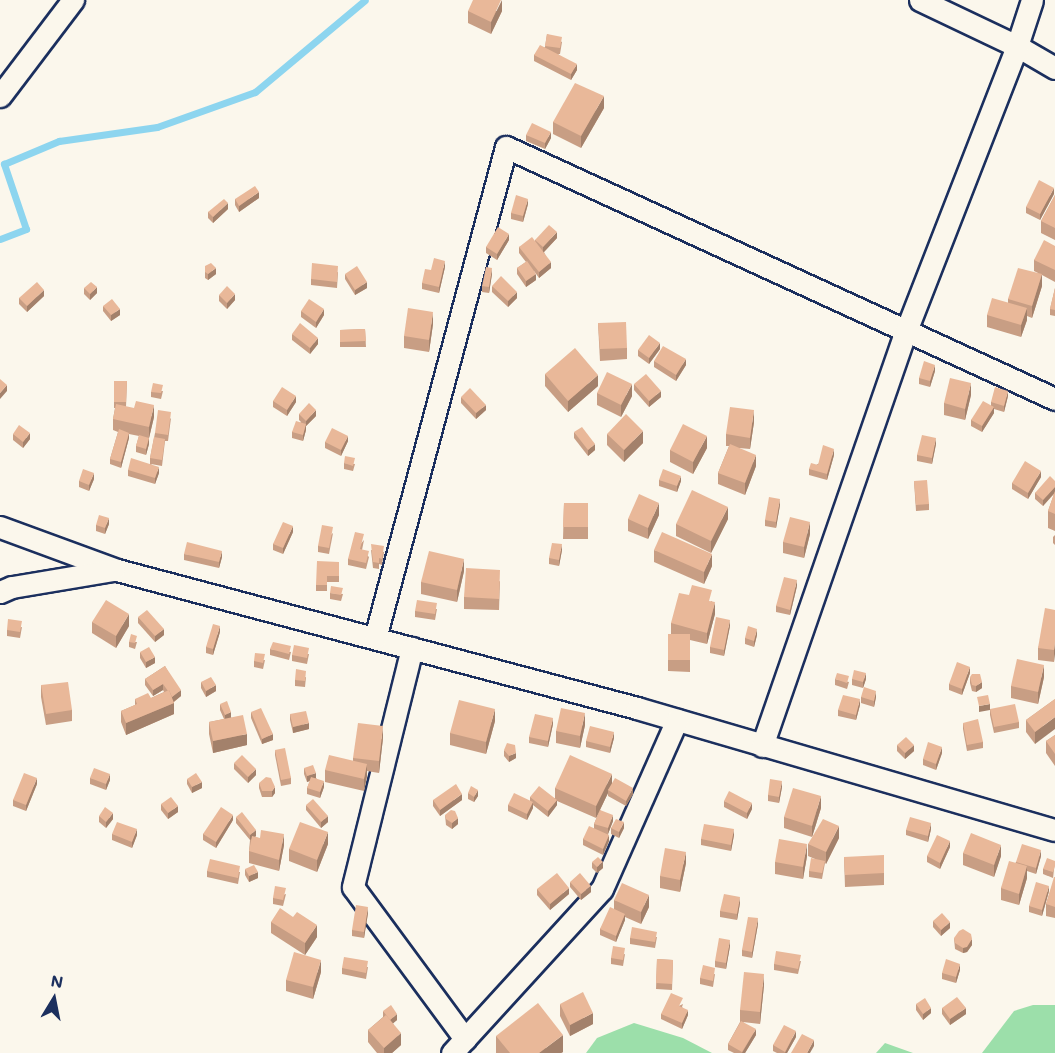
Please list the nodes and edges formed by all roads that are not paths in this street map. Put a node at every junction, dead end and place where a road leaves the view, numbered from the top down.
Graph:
1 (73, 0) edge
2 (920, 0) edge
3 (1032, 0) edge
4 (1017, 46) junction
5 (1055, 68) edge
6 (0, 96) edge
7 (906, 331) junction
8 (1055, 399) edge
9 (0, 527) edge
10 (117, 570) junction
11 (0, 592) edge
12 (375, 638) junction
13 (411, 648) junction
14 (677, 720) junction
15 (762, 746) junction
16 (1055, 830) edge
17 (458, 1046) edge

1 - 6 street
2 - 4 street
3 - 4 street
4 - 5 street
4 - 7 street
7 - 8 street
7 - 12 street
7 - 15 street
9 - 10 street
10 - 11 street
10 - 12 street
12 - 13 street
13 - 14 street
13 - 17 street
14 - 15 street
14 - 17 street
15 - 16 street

